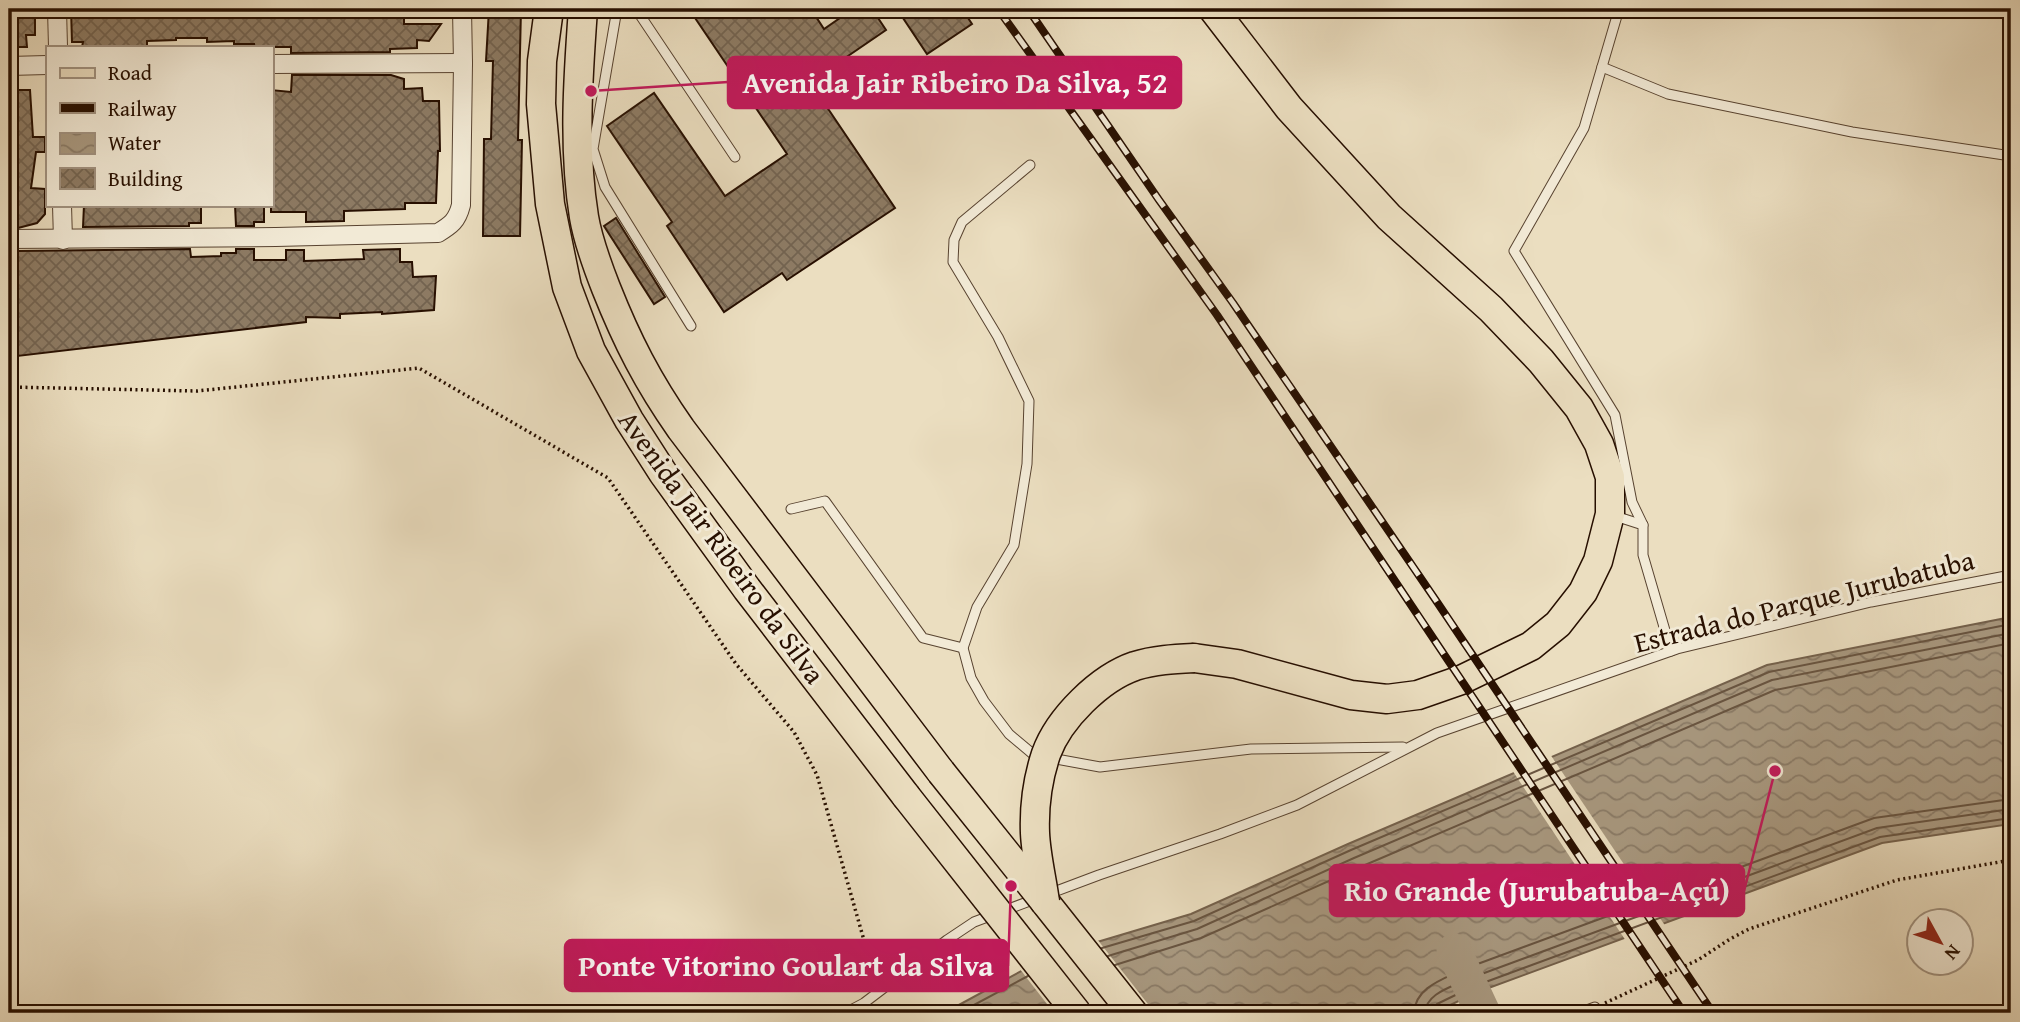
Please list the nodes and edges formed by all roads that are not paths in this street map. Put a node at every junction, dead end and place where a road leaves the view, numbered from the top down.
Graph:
1 (57, 9) edge
2 (462, 9) edge
3 (549, 9) edge
4 (583, 9) edge
5 (617, 9) edge
6 (636, 9) edge
7 (1213, 9) edge
8 (1619, 9) edge
9 (58, 46) edge
10 (273, 64) edge
11 (463, 64) junction
12 (9, 65) edge
13 (46, 65) edge
14 (1602, 67) junction
15 (2011, 156) edge
16 (735, 157) dead end
17 (1030, 164) dead end
18 (62, 206) edge
19 (558, 235) junction
20 (9, 240) edge
21 (63, 240) junction
22 (594, 255) junction
23 (691, 326) dead end
24 (791, 509) dead end
25 (1610, 514) junction
26 (1643, 524) junction
27 (2011, 575) edge
28 (963, 648) junction
29 (1671, 651) junction
30 (1409, 747) junction
31 (1045, 902) junction
32 (1595, 1007) road end
33 (845, 1013) edge
34 (1077, 1013) edge
35 (1133, 1013) edge
36 (1579, 1013) edge

1 - 9 street
2 - 11 street
3 - 19 main road, Avenida Jair Ribeiro da Silva
4 - 22 main road, Avenida Jair Ribeiro da Silva
5 - 23 lane
6 - 16 lane
7 - 25 main road
8 - 14 lane
10 - 11 street
11 - 21 street
12 - 13 street
14 - 15 lane
14 - 26 lane
17 - 28 lane
18 - 21 street
19 - 22 main road
19 - 34 main road, Avenida Jair Ribeiro da Silva, bridge
20 - 21 street
22 - 31 main road, Avenida Jair Ribeiro da Silva, bridge
24 - 28 lane
25 - 26 lane
25 - 31 main road, bridge
26 - 29 lane
27 - 29 lane, Estrada do Parque Jurubatuba
28 - 30 lane
29 - 30 lane, Estrada do Parque Jurubatuba
30 - 33 lane, Estrada do Parque Jurubatuba
31 - 35 main road, Avenida Jair Ribeiro da Silva
32 - 36 lane

